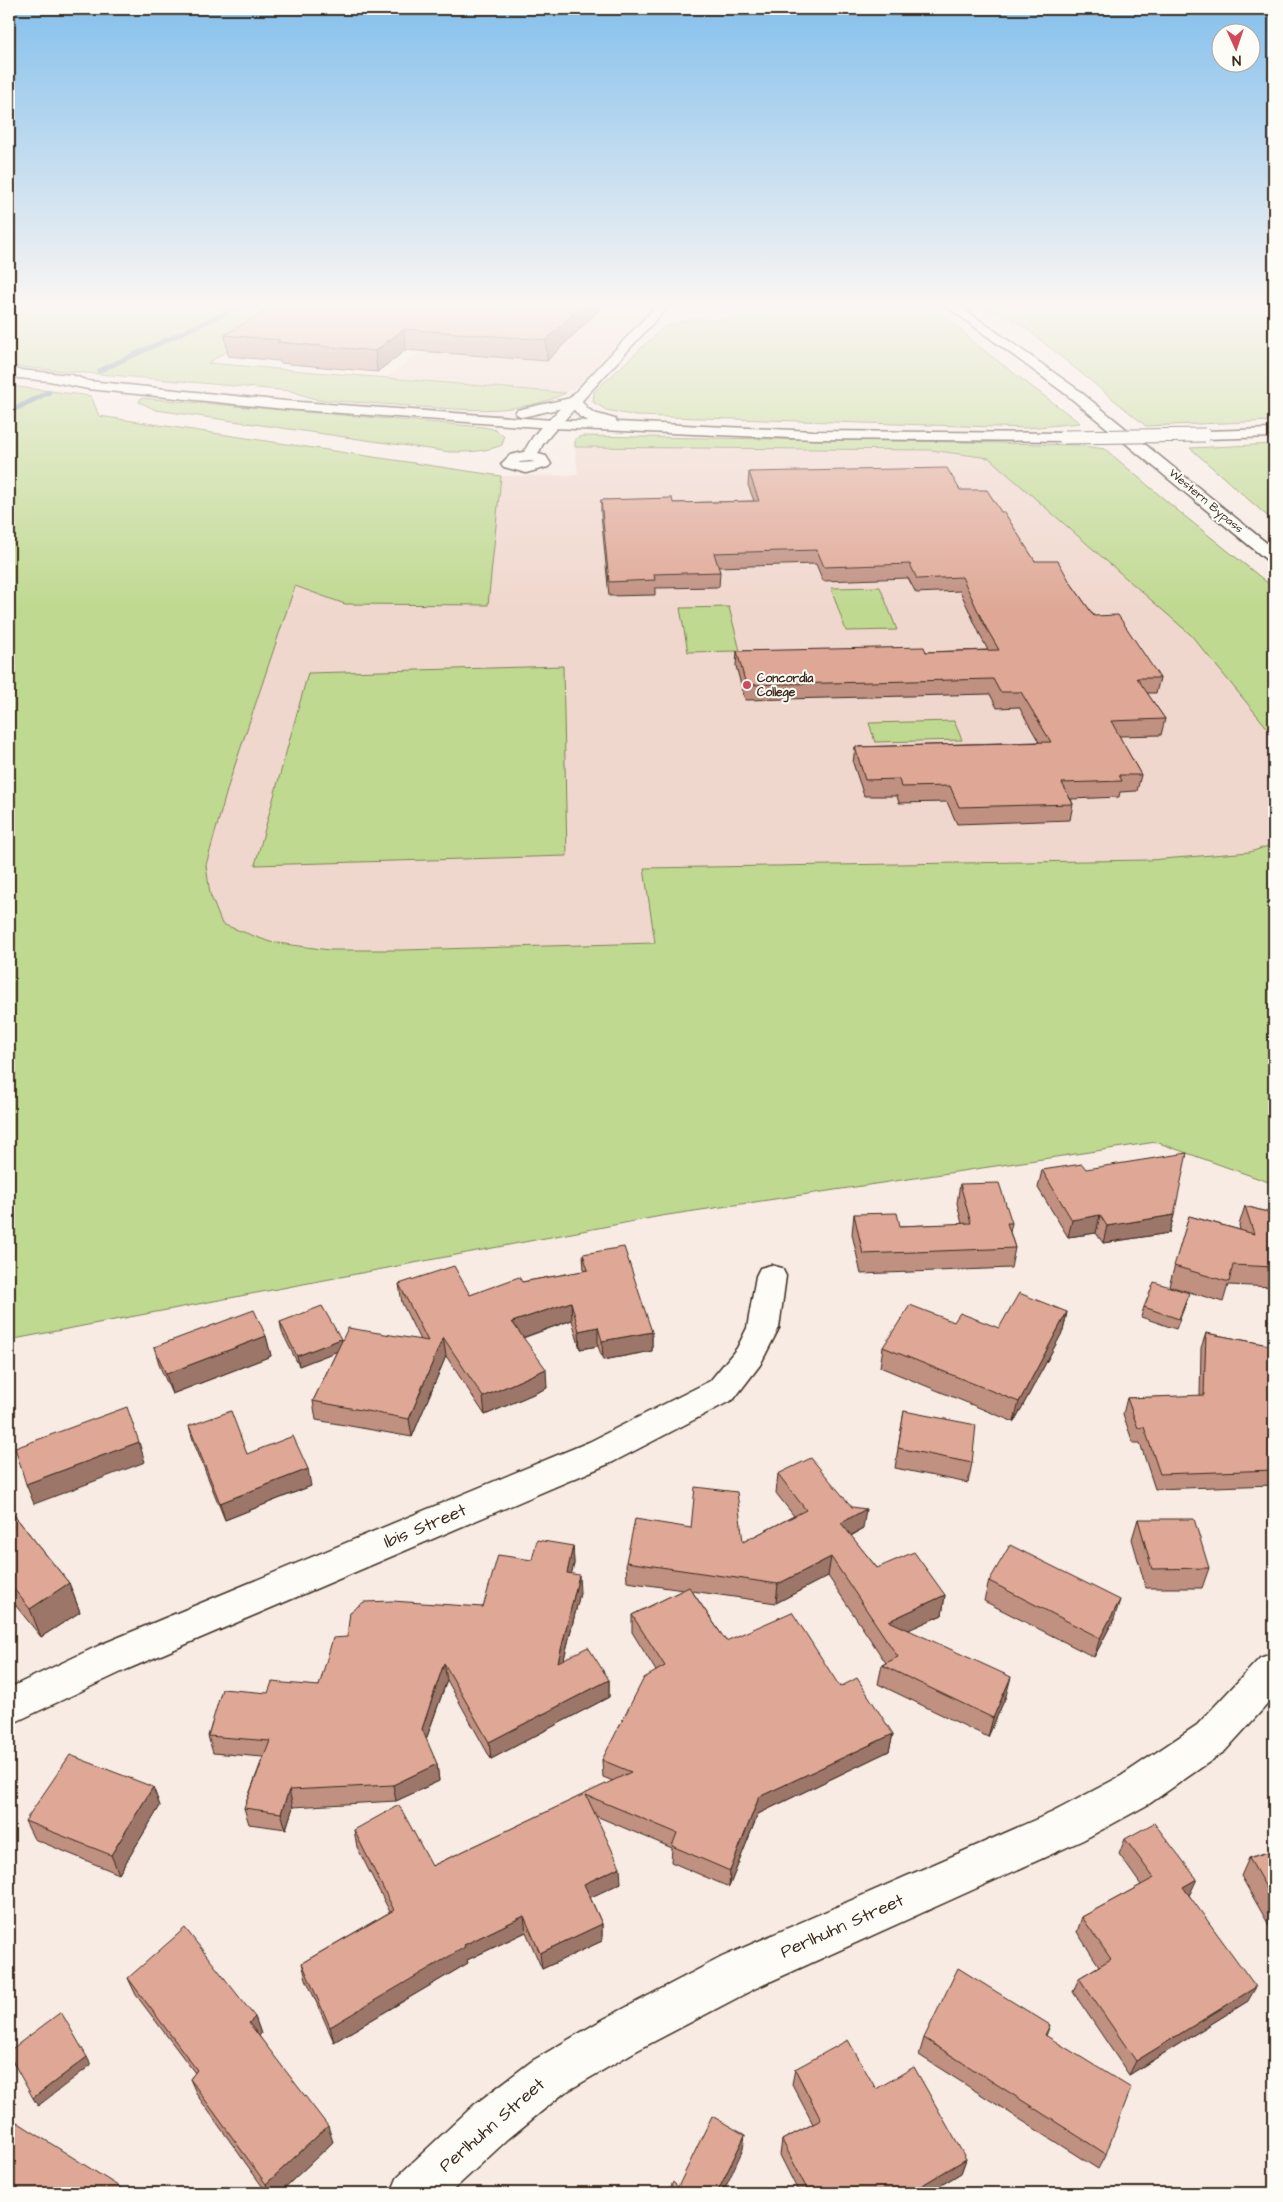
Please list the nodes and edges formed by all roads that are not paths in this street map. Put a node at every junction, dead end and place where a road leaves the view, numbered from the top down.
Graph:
1 (283, 405) edge
2 (557, 405) edge
3 (571, 405) edge
4 (577, 405) edge
5 (1088, 405) edge
6 (484, 420) junction
7 (553, 424) junction
8 (639, 428) junction
9 (1274, 433) edge
10 (533, 450) junction
11 (1274, 556) edge
12 (771, 1276) dead end
13 (1274, 1670) edge
14 (9, 1707) edge
15 (415, 2193) edge

1 - 6 main road
2 - 6 main road
3 - 7 main road
4 - 8 main road
5 - 11 main road, Western Bypass
6 - 7 main road
6 - 10 main road
7 - 8 main road
7 - 10 main road
8 - 9 main road, bridge
8 - 10 main road
12 - 14 main road, Ibis Street
13 - 15 main road, Perlhuhn Street

